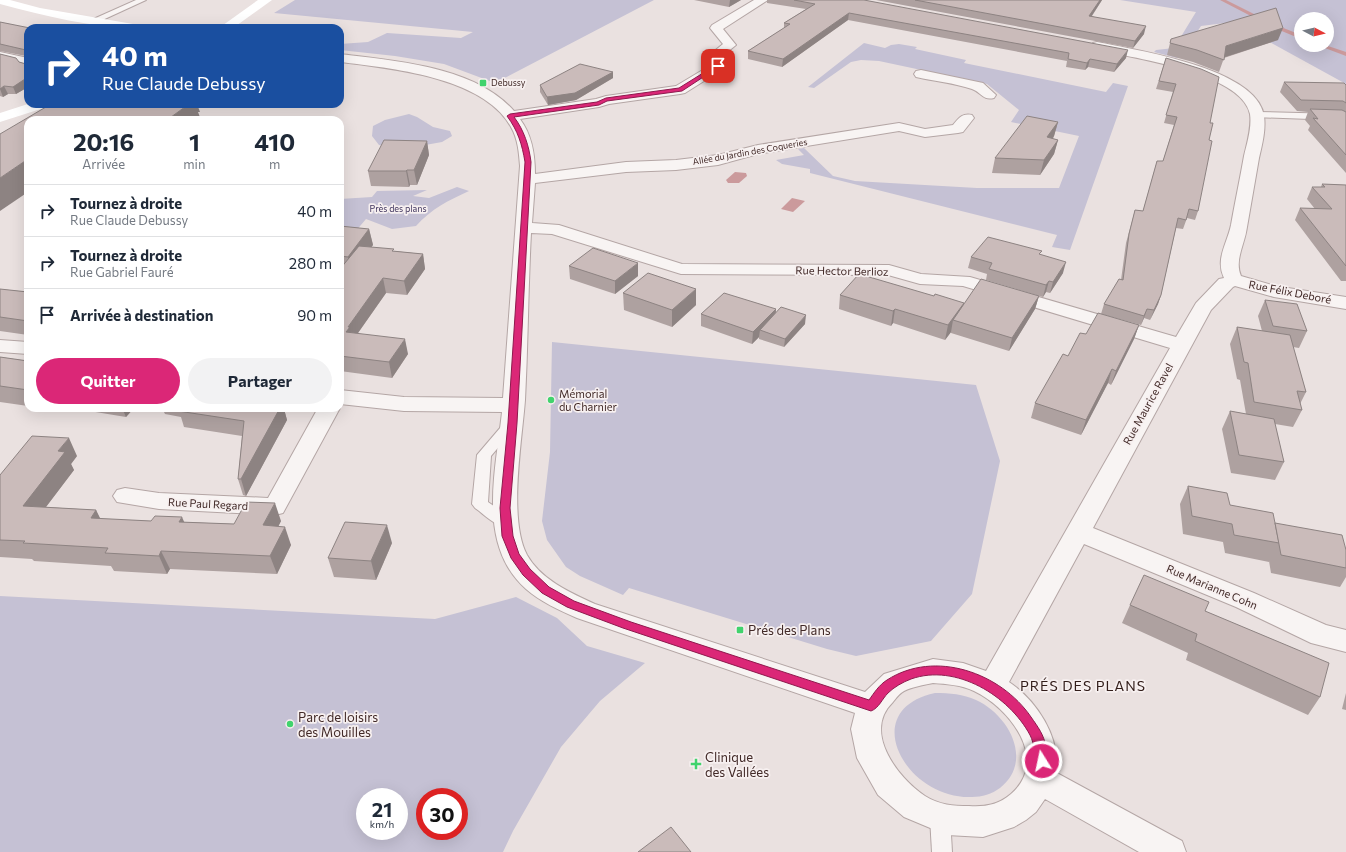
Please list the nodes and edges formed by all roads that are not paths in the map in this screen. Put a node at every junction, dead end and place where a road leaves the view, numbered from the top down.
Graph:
1 (142, 0) edge
2 (266, 0) edge
3 (762, 0) edge
4 (0, 1) edge
5 (93, 21) junction
6 (110, 24) edge
7 (231, 24) edge
8 (1085, 44) edge
9 (0, 56) edge
10 (344, 59) edge
11 (24, 61) edge
12 (922, 74) dead end
13 (989, 95) dead end
14 (30, 108) edge
15 (1257, 115) junction
16 (510, 116) junction
17 (0, 118) edge
18 (967, 118) dead end
19 (1346, 120) edge
20 (527, 179) junction
21 (524, 228) junction
22 (1234, 280) junction
23 (1346, 303) edge
24 (1181, 345) junction
25 (0, 346) edge
26 (24, 348) edge
27 (344, 398) edge
28 (327, 412) edge
29 (513, 414) junction
30 (125, 496) dead end
31 (1077, 531) junction
32 (1346, 641) edge
33 (992, 686) junction
34 (871, 706) junction
35 (1039, 779) junction
36 (940, 817) junction
37 (942, 852) edge
38 (1170, 852) edge

1 - 5 lane
2 - 7 street
3 - 16 street
4 - 5 street
5 - 6 street
8 - 15 street
9 - 11 street
10 - 16 street
12 - 13 street
14 - 17 street
15 - 19 lane
15 - 22 street
16 - 20 street
18 - 20 street, Allée du Jardin des Coqueries
20 - 21 street
21 - 24 street, Rue Hector Berlioz
21 - 29 street
22 - 23 street, Rue Félix Deboré
22 - 24 street, Rue Maurice Ravel
24 - 31 street, Rue Maurice Ravel
25 - 26 street
27 - 29 street
28 - 30 street, Rue Paul Regard
29 - 34 street
31 - 32 street, Rue Marianne Cohn
31 - 33 street, Rue Maurice Ravel
33 - 34 street
33 - 35 street
34 - 36 street
35 - 36 street
35 - 38 street
36 - 37 lane

